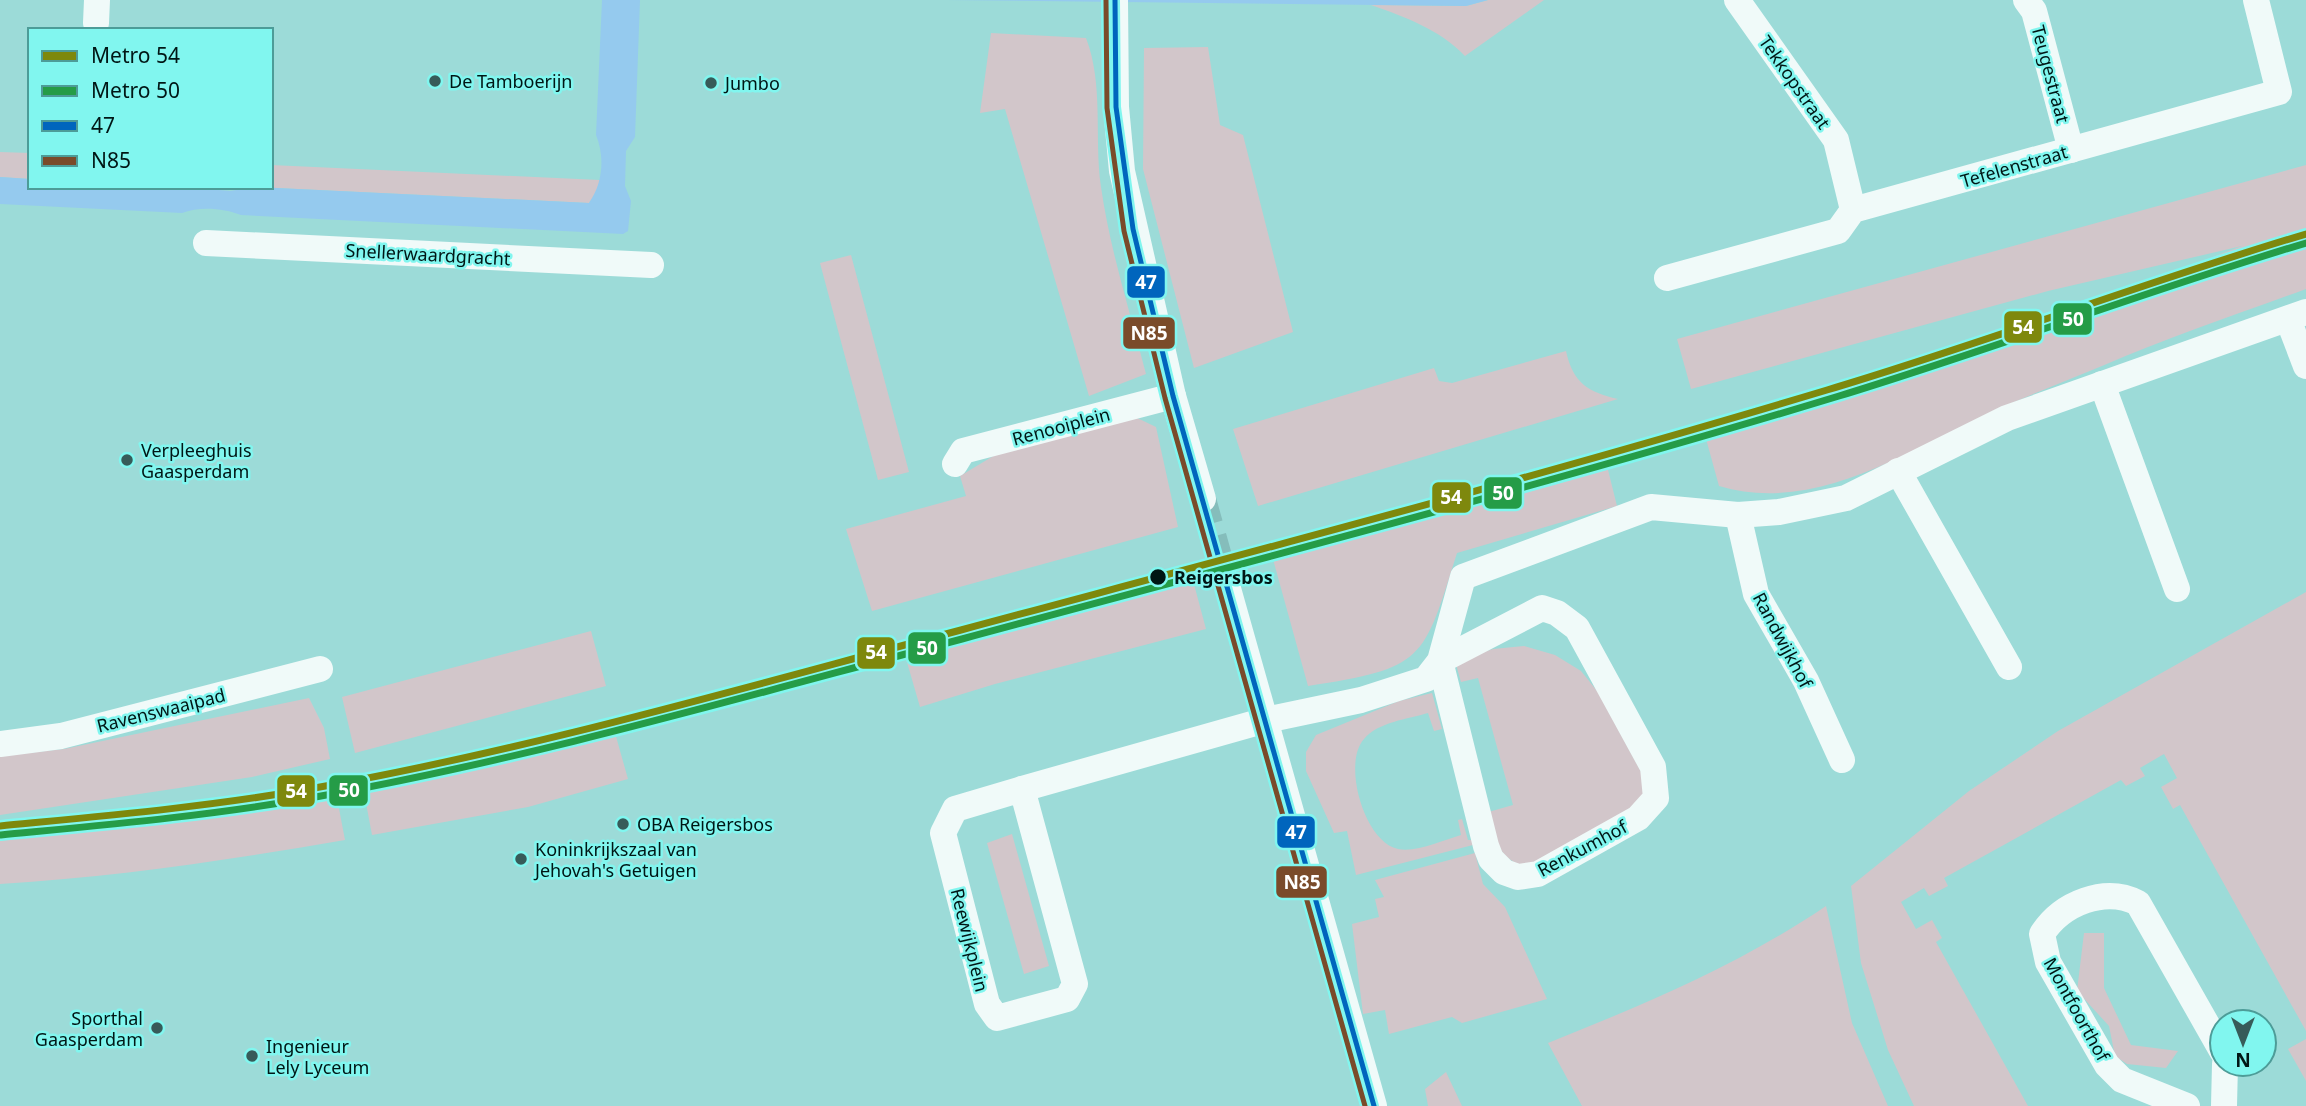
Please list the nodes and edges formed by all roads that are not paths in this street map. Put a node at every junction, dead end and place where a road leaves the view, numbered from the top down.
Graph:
1 (1115, 0) edge
2 (1737, 0) edge
3 (2026, 0) edge
4 (2256, 0) edge
5 (2071, 150) junction
6 (1853, 210) junction
7 (206, 243) dead end
8 (651, 265) dead end
9 (1667, 278) dead end
10 (2297, 315) edge
11 (2306, 366) edge
12 (2102, 384) junction
13 (1173, 396) junction
14 (956, 464) dead end
15 (1898, 471) junction
16 (1203, 499) tunnel mouth
17 (1725, 514) junction
18 (1225, 578) tunnel mouth
19 (2177, 589) dead end
20 (1440, 661) junction
21 (2010, 667) dead end
22 (320, 669) dead end
23 (1266, 720) junction
24 (0, 744) edge
25 (1842, 760) dead end
26 (1022, 789) junction
27 (2208, 1026) edge
28 (2225, 1078) edge
29 (1374, 1106) edge
30 (2187, 1106) edge
31 (2224, 1106) edge

1 - 13 street
2 - 6 street, Tekkopstraat
3 - 5 street, Teugestraat
4 - 5 street, Tefelenstraat
5 - 6 street, Tefelenstraat
6 - 9 street, Tefelenstraat
7 - 8 street, Snellerwaardgracht
10 - 11 street
10 - 12 street
12 - 15 street
12 - 19 street
13 - 14 street, Renooiplein
13 - 16 street
15 - 17 street
15 - 21 street
17 - 20 street, Renkumhof
17 - 25 street, Randwijkhof
18 - 23 street
20 - 20 street, Renkumhof
20 - 23 street, Renkumhof
22 - 24 street, Ravenswaaipad
23 - 26 street, Reewijkplein
23 - 29 street
26 - 26 street, Reewijkplein
27 - 30 street, Montfoorthof
28 - 31 street

